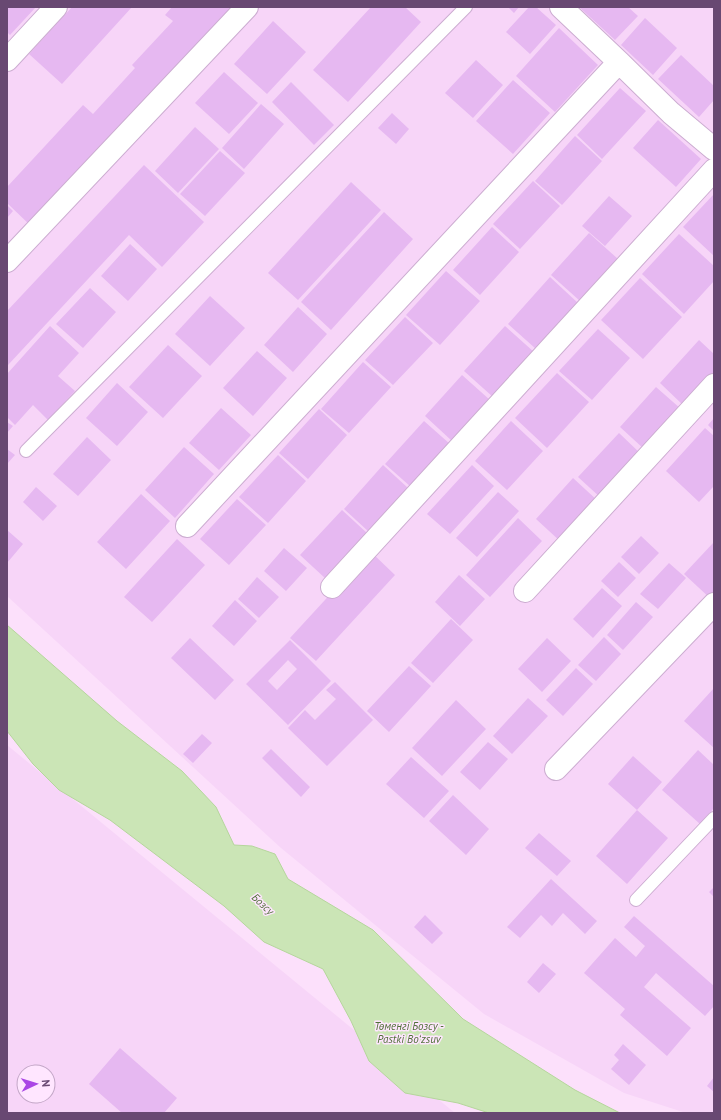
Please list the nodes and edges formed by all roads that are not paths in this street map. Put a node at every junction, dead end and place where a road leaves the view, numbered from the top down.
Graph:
1 (56, 7) edge
2 (247, 7) edge
3 (466, 7) edge
4 (561, 7) edge
5 (7, 60) edge
6 (619, 62) junction
7 (714, 149) edge
8 (714, 170) edge
9 (7, 261) edge
10 (714, 385) edge
11 (26, 452) dead end
12 (187, 526) dead end
13 (332, 587) dead end
14 (525, 591) dead end
15 (714, 604) edge
16 (556, 769) dead end
17 (714, 818) edge
18 (636, 900) dead end

1 - 5 street
2 - 9 street
3 - 11 lane
4 - 6 street
6 - 7 street
6 - 12 street
8 - 13 street
10 - 14 street
15 - 16 street
17 - 18 lane

